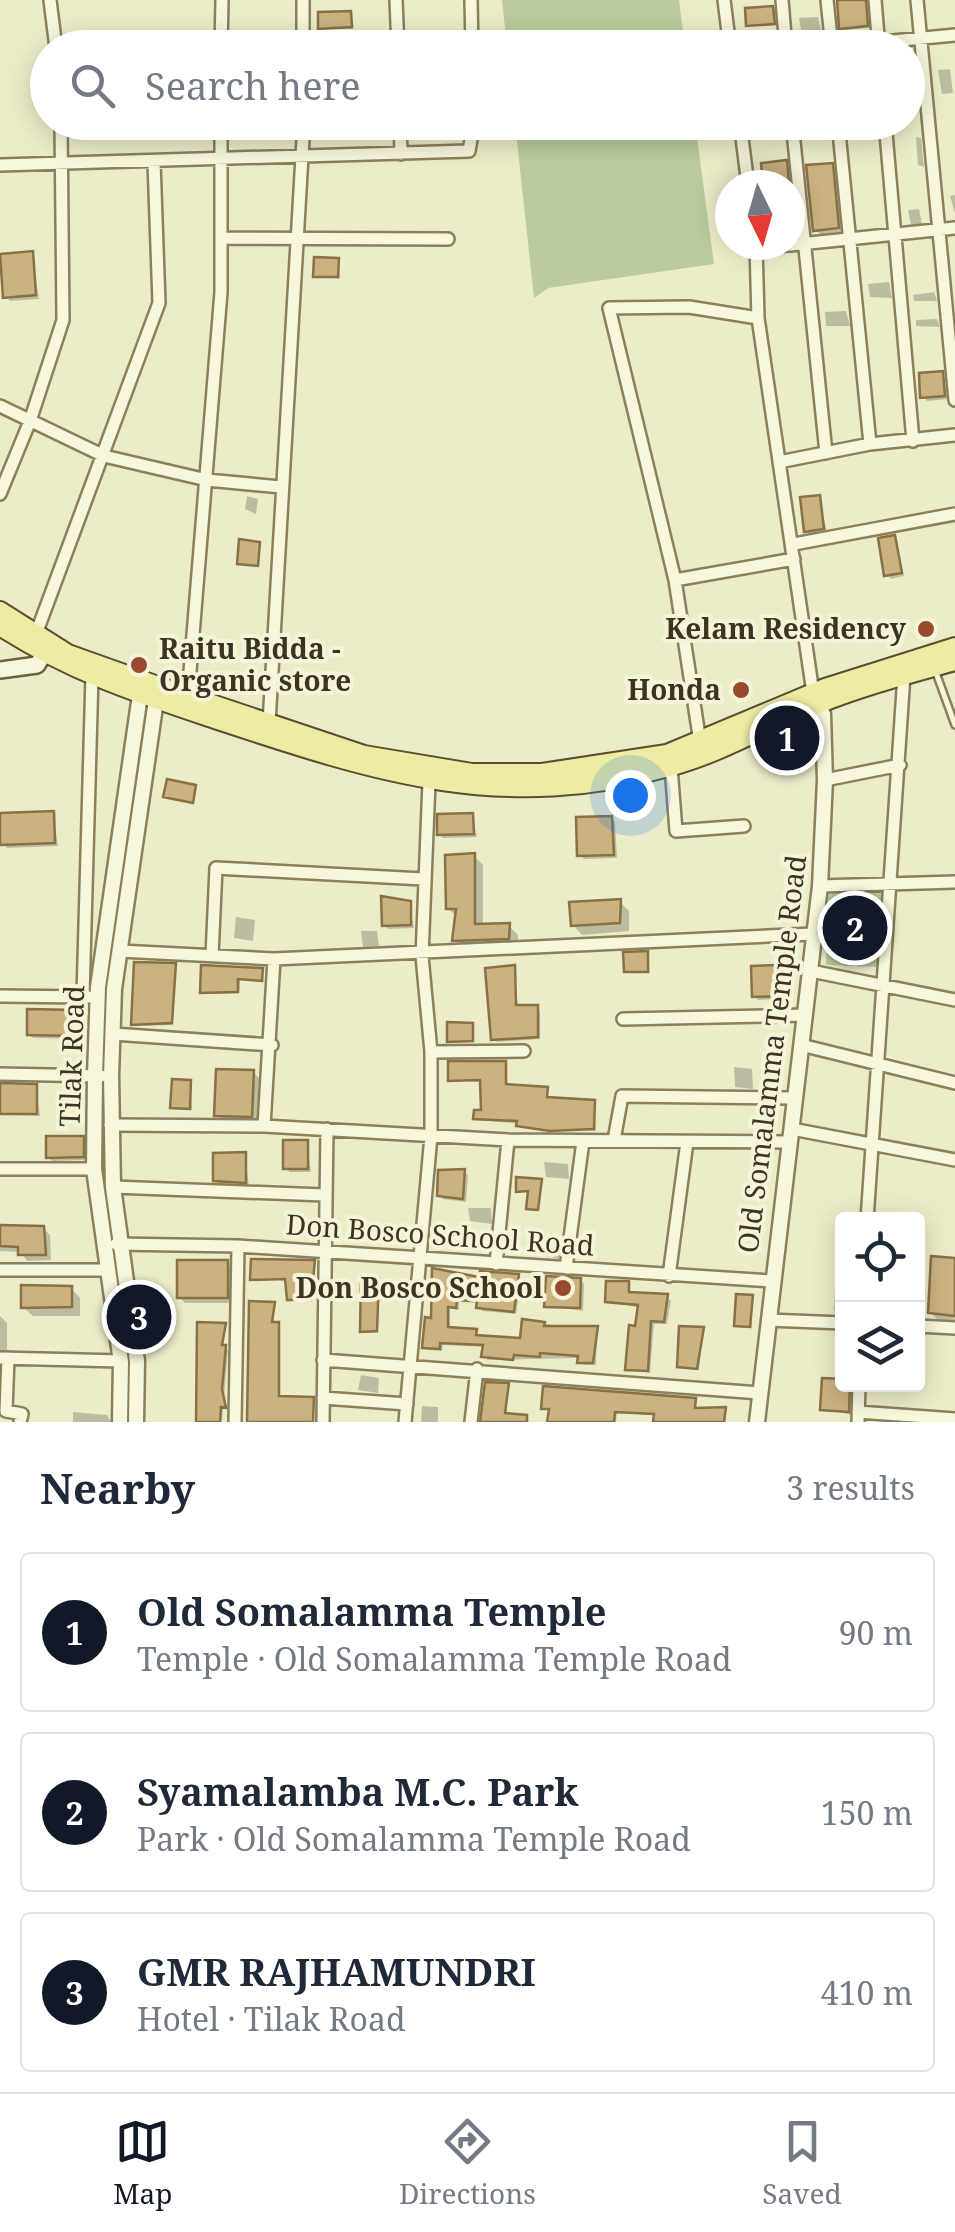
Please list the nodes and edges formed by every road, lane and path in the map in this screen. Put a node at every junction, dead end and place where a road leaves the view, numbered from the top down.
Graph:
1 (50, 0) edge
2 (222, 0) edge
3 (303, 0) edge
4 (396, 0) edge
5 (471, 0) edge
6 (724, 0) edge
7 (782, 0) edge
8 (827, 0) edge
9 (875, 0) edge
10 (918, 0) edge
11 (54, 30) edge
12 (221, 30) edge
13 (303, 30) edge
14 (397, 30) edge
15 (472, 30) edge
16 (728, 30) edge
17 (784, 30) edge
18 (830, 30) edge
19 (877, 30) edge
20 (921, 30) edge
21 (955, 35) edge
22 (925, 38) edge
23 (925, 60) edge
24 (62, 140) edge
25 (221, 140) edge
26 (304, 140) edge
27 (401, 140) edge
28 (470, 140) edge
29 (742, 140) edge
30 (792, 140) edge
31 (839, 140) edge
32 (886, 140) edge
33 (401, 154) junction
34 (304, 158) junction
35 (220, 160) junction
36 (154, 162) junction
37 (64, 164) junction
38 (0, 165) edge
39 (746, 170) edge
40 (793, 170) edge
41 (948, 228) edge
42 (893, 234) junction
43 (223, 238) junction
44 (448, 239) dead end
45 (847, 239) junction
46 (298, 241) junction
47 (805, 243) edge
48 (756, 260) edge
49 (796, 260) edge
50 (758, 318) junction
51 (955, 400) edge
52 (0, 406) edge
53 (30, 421) junction
54 (955, 435) edge
55 (913, 440) junction
56 (870, 444) junction
57 (826, 452) junction
58 (104, 456) junction
59 (780, 462) junction
60 (207, 480) junction
61 (281, 487) junction
62 (0, 494) edge
63 (955, 514) edge
64 (794, 544) junction
65 (794, 559) junction
66 (676, 580) junction
67 (0, 611) edge
68 (0, 626) edge
69 (44, 644) junction
70 (955, 647) edge
71 (955, 660) edge
72 (934, 667) junction
73 (4, 669) edge
74 (904, 675) junction
75 (92, 676) junction
76 (149, 690) junction
77 (188, 696) junction
78 (816, 698) junction
79 (269, 723) junction
80 (955, 725) edge
81 (700, 742) junction
82 (900, 765) junction
83 (671, 767) junction
84 (825, 780) junction
85 (429, 782) junction
86 (744, 826) dead end
87 (422, 879) junction
88 (955, 882) edge
89 (892, 884) junction
90 (820, 886) junction
91 (813, 934) junction
92 (120, 951) junction
93 (212, 956) junction
94 (422, 956) junction
95 (274, 959) junction
96 (811, 971) junction
97 (886, 984) junction
98 (0, 996) edge
99 (91, 997) junction
100 (955, 1000) edge
101 (806, 1015) junction
102 (623, 1019) dead end
103 (113, 1034) junction
104 (272, 1045) junction
105 (801, 1046) junction
106 (431, 1052) junction
107 (524, 1052) dead end
108 (879, 1063) junction
109 (0, 1074) edge
110 (95, 1076) junction
111 (111, 1076) junction
112 (955, 1082) edge
113 (792, 1098) junction
114 (110, 1125) junction
115 (264, 1126) junction
116 (326, 1128) junction
117 (431, 1136) junction
118 (791, 1136) junction
119 (508, 1140) junction
120 (614, 1140) junction
121 (583, 1141) junction
122 (687, 1142) junction
123 (873, 1145) junction
124 (955, 1160) edge
125 (0, 1169) edge
126 (94, 1169) junction
127 (113, 1187) junction
128 (324, 1195) junction
129 (869, 1212) edge
130 (124, 1243) junction
131 (106, 1245) junction
132 (238, 1246) junction
133 (324, 1254) junction
134 (419, 1260) junction
135 (496, 1264) junction
136 (566, 1268) junction
137 (0, 1270) edge
138 (108, 1270) junction
139 (669, 1276) junction
140 (771, 1281) junction
141 (768, 1320) junction
142 (835, 1322) edge
143 (925, 1326) edge
144 (955, 1328) edge
145 (4, 1358) edge
146 (120, 1360) junction
147 (322, 1360) junction
148 (409, 1366) junction
149 (477, 1369) junction
150 (859, 1392) edge
151 (760, 1393) junction
152 (324, 1398) junction
153 (406, 1404) junction
154 (858, 1417) edge
155 (955, 1419) edge
156 (20, 1422) edge
157 (120, 1422) edge
158 (136, 1422) edge
159 (235, 1422) edge
160 (323, 1422) edge
161 (405, 1422) edge
162 (470, 1422) edge
163 (757, 1422) edge

1 - 11 street
2 - 12 street
3 - 13 street
4 - 14 street
5 - 15 street
6 - 16 street
7 - 17 street
8 - 18 street
9 - 19 street
10 - 20 street
21 - 22 street
23 - 41 street
24 - 37 street
25 - 35 street
26 - 34 street
27 - 33 street
28 - 33 street
29 - 39 street
30 - 40 street
31 - 45 street
32 - 42 street
33 - 34 street
34 - 35 street
34 - 46 street
35 - 36 street
35 - 43 street
36 - 37 street
36 - 58 street
37 - 38 street
37 - 53 street
41 - 42 street
41 - 51 street
42 - 45 street
42 - 55 street
43 - 46 street
43 - 60 street
44 - 46 street
45 - 47 street
45 - 56 street
46 - 61 street
48 - 50 street
49 - 57 street
50 - 59 street
50 - 66 street
52 - 53 street
53 - 58 street
53 - 62 street
54 - 55 street
55 - 56 street
56 - 57 street
57 - 59 street
58 - 60 street
58 - 69 street
59 - 64 street
60 - 61 street
60 - 77 street
61 - 79 street
63 - 64 street
64 - 65 street
65 - 66 street
65 - 78 street
66 - 81 street
67 - 69 main road
68 - 69 main road
69 - 73 main road
69 - 75 main road
69 - 76 main road
70 - 78 main road
71 - 72 main road
72 - 74 main road
72 - 80 lane
74 - 78 main road
74 - 82 street
75 - 76 main road
75 - 99 street
76 - 77 main road
76 - 85 main road
76 - 92 street, Tilak Road
76 - 99 street, Tilak Road
77 - 79 main road
78 - 81 main road
78 - 83 main road
78 - 84 street, Old Somalamma Temple Road
79 - 81 main road
82 - 84 street
82 - 89 street
83 - 85 main road
83 - 86 street
84 - 90 street, Old Somalamma Temple Road
85 - 87 street
87 - 93 street
87 - 94 street
88 - 89 street
89 - 90 street
89 - 97 street
90 - 91 street, Old Somalamma Temple Road
91 - 94 street
91 - 96 street, Old Somalamma Temple Road
92 - 93 street
92 - 103 street, Tilak Road
93 - 95 street
94 - 95 street
94 - 106 street
95 - 104 street
96 - 97 street
96 - 101 street, Old Somalamma Temple Road
97 - 100 street
97 - 108 street
98 - 99 street
99 - 110 street, Tilak Road
101 - 102 street
101 - 105 street, Old Somalamma Temple Road
103 - 104 street
103 - 111 street, Tilak Road
104 - 115 street
105 - 108 street
105 - 113 street, Old Somalamma Temple Road
106 - 107 street
106 - 117 street
108 - 112 street
108 - 123 street
109 - 110 street
110 - 111 street
110 - 126 street, Tilak Road
111 - 114 street, Tilak Road
113 - 118 street, Old Somalamma Temple Road
113 - 120 street
114 - 115 street
114 - 127 street, Tilak Road
115 - 116 street
116 - 117 street
116 - 128 street
117 - 119 street
117 - 134 street
118 - 122 street
118 - 123 street
118 - 140 street, Old Somalamma Temple Road
119 - 121 street
119 - 135 street
120 - 121 street
120 - 122 street
121 - 136 street
122 - 139 street
123 - 124 street
123 - 129 street
125 - 126 street
126 - 131 street, Tilak Road
127 - 128 street
127 - 130 street, Tilak Road
128 - 133 street
130 - 131 street, Don Bosco School Road
130 - 132 street, Don Bosco School Road
130 - 158 street, Tilak Road
131 - 138 street, Tilak Road
132 - 133 street, Don Bosco School Road
132 - 159 street
133 - 134 street, Don Bosco School Road
133 - 147 street
134 - 135 street, Don Bosco School Road
134 - 148 street
135 - 136 street, Don Bosco School Road
136 - 139 street, Don Bosco School Road
137 - 138 street
138 - 146 street, Tilak Road
139 - 140 street, Don Bosco School Road
140 - 141 street, Old Somalamma Temple Road
141 - 142 street
141 - 151 street, Old Somalamma Temple Road
143 - 144 street
145 - 146 street
145 - 156 street
146 - 157 street, Tilak Road
147 - 148 street
147 - 152 street
148 - 149 street
148 - 153 street
149 - 151 street
149 - 162 street
150 - 154 street
151 - 163 street, Old Somalamma Temple Road
152 - 153 street
152 - 160 street
153 - 161 street
154 - 155 street

